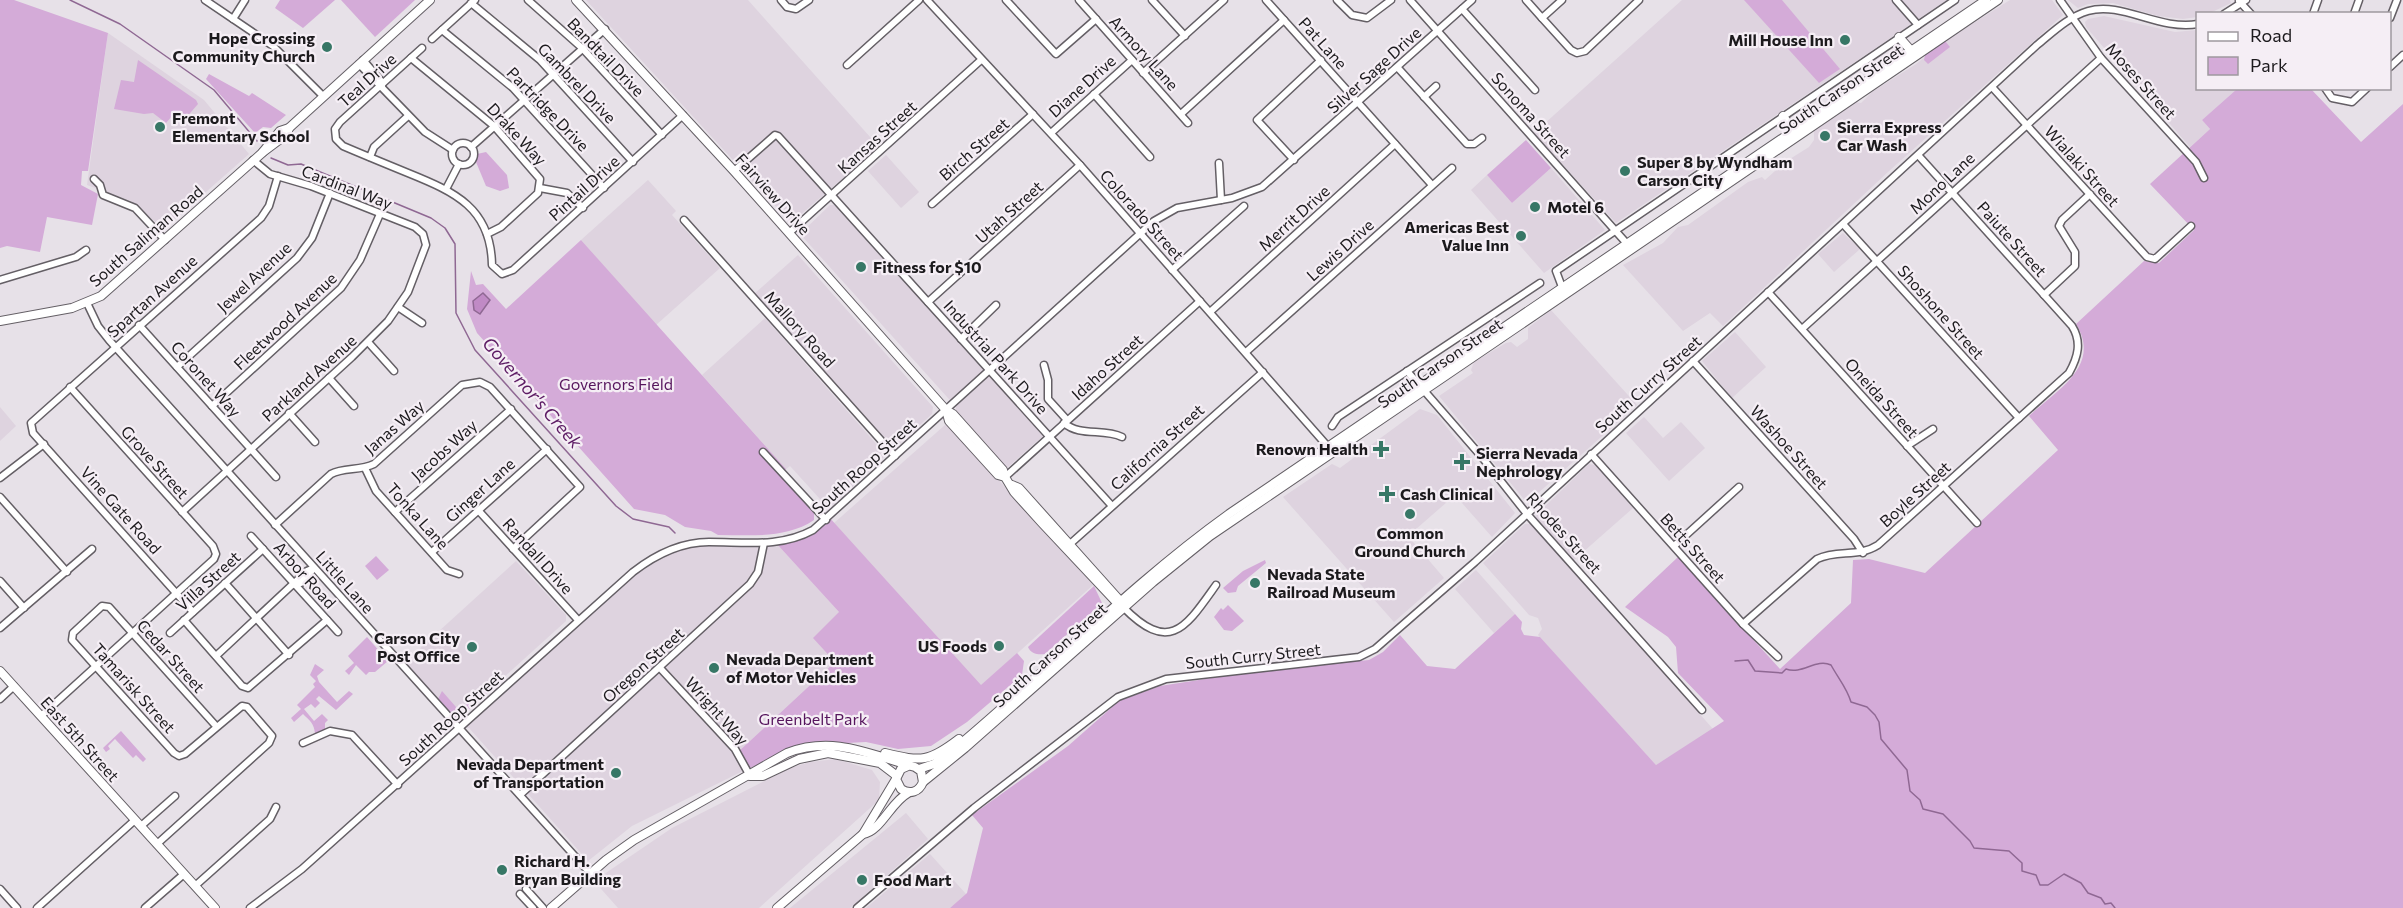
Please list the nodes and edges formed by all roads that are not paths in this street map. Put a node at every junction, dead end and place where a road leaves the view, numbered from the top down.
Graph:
1 (205, 0) edge
2 (245, 0) edge
3 (430, 0) edge
4 (528, 0) edge
5 (576, 0) edge
6 (781, 0) edge
7 (809, 0) edge
8 (918, 0) edge
9 (927, 0) edge
10 (1006, 0) edge
11 (1079, 0) edge
12 (1152, 0) edge
13 (1224, 0) edge
14 (1266, 0) edge
15 (1337, 0) edge
16 (1391, 0) edge
17 (1410, 0) edge
18 (1472, 0) edge
19 (1526, 0) edge
20 (1562, 0) edge
21 (1639, 0) edge
22 (1896, 0) edge
23 (1954, 0) edge
24 (1986, 0) edge
25 (1998, 0) edge
26 (2060, 0) edge
27 (2397, 0) edge
28 (2242, 1) edge
29 (473, 2) edge
30 (1462, 9) junction
31 (2227, 12) edge
32 (2391, 15) edge
33 (2074, 17) junction
34 (1542, 18) junction
35 (233, 19) junction
36 (1096, 19) junction
37 (1284, 20) junction
38 (2196, 24) edge
39 (1918, 25) junction
40 (605, 29) junction
41 (441, 30) junction
42 (1438, 31) junction
43 (1185, 36) junction
44 (1899, 38) junction
45 (432, 39) dead end
46 (422, 48) dead end
47 (582, 48) junction
48 (1913, 53) junction
49 (2403, 55) edge
50 (411, 58) junction
51 (2101, 58) junction
52 (981, 60) junction
53 (1132, 60) junction
54 (1321, 60) junction
55 (361, 62) junction
56 (847, 65) dead end
57 (2391, 66) edge
58 (1398, 68) junction
59 (1143, 73) junction
60 (553, 74) junction
61 (382, 86) junction
62 (1436, 86) dead end
63 (1992, 87) junction
64 (1535, 90) dead end
65 (2326, 90) edge
66 (2360, 90) edge
67 (2365, 90) edge
68 (1094, 94) junction
69 (323, 96) junction
70 (1424, 97) junction
71 (2357, 98) junction
72 (524, 99) junction
73 (1358, 102) junction
74 (1033, 114) junction
75 (1181, 114) junction
76 (408, 116) junction
77 (683, 116) junction
78 (1783, 116) junction
79 (1188, 123) dead end
80 (2026, 124) junction
81 (494, 126) junction
82 (1051, 133) junction
83 (1795, 133) junction
84 (662, 135) junction
85 (1482, 138) dead end
86 (1395, 144) junction
87 (471, 147) junction
88 (453, 150) junction
89 (1918, 155) junction
90 (370, 157) junction
91 (1150, 157) dead end
92 (253, 160) junction
93 (1294, 160) junction
94 (633, 162) junction
95 (1220, 163) dead end
96 (459, 164) junction
97 (1080, 165) junction
98 (1452, 168) dead end
99 (734, 171) junction
100 (278, 176) junction
101 (2204, 178) dead end
102 (94, 179) dead end
103 (1432, 185) junction
104 (540, 188) junction
105 (604, 188) junction
106 (1261, 188) joint
107 (446, 189) junction
108 (1952, 192) junction
109 (330, 193) junction
110 (2090, 194) junction
111 (832, 195) junction
112 (1221, 200) junction
113 (932, 204) dead end
114 (1244, 206) dead end
115 (583, 208) junction
116 (380, 214) junction
117 (684, 220) dead end
118 (1843, 224) junction
119 (2192, 225) dead end
120 (1616, 230) junction
121 (789, 233) junction
122 (1140, 233) junction
123 (487, 234) junction
124 (165, 240) junction
125 (426, 243) joint
126 (1629, 246) junction
127 (86, 250) dead end
128 (1877, 261) junction
129 (1172, 270) junction
130 (0, 280) edge
131 (1540, 283) dead end
132 (1563, 291) junction
133 (1768, 292) junction
134 (2044, 295) junction
135 (1200, 301) junction
136 (928, 302) junction
137 (87, 303) junction
138 (996, 304) dead end
139 (398, 307) junction
140 (1210, 312) junction
141 (0, 321) edge
142 (422, 323) dead end
143 (139, 325) junction
144 (1802, 329) junction
145 (962, 339) junction
146 (368, 342) junction
147 (116, 346) junction
148 (2078, 346) joint
149 (1246, 352) junction
150 (1694, 361) junction
151 (1044, 365) dead end
152 (177, 367) junction
153 (989, 369) junction
154 (394, 371) dead end
155 (1407, 371) junction
156 (1263, 372) junction
157 (329, 378) junction
158 (70, 387) junction
159 (1421, 388) junction
160 (212, 406) junction
161 (354, 406) dead end
162 (511, 409) junction
163 (946, 410) junction
164 (289, 413) junction
165 (2019, 418) junction
166 (1066, 422) junction
167 (31, 426) joint
168 (1332, 426) dead end
169 (1933, 429) dead end
170 (1049, 437) junction
171 (1122, 437) dead end
172 (315, 442) dead end
173 (44, 444) junction
174 (1908, 446) junction
175 (250, 449) junction
176 (547, 449) junction
177 (1330, 449) junction
178 (763, 452) dead end
179 (1591, 454) junction
180 (896, 456) junction
181 (365, 468) junction
182 (227, 471) junction
183 (276, 477) dead end
184 (1005, 477) junction
185 (0, 478) edge
186 (1012, 485) junction
187 (1943, 486) junction
188 (1739, 487) dead end
189 (0, 497) edge
190 (1112, 506) junction
191 (478, 510) junction
192 (182, 512) junction
193 (395, 512) junction
194 (1527, 514) junction
195 (826, 520) junction
196 (1977, 523) dead end
197 (275, 525) junction
198 (251, 536) dead end
199 (764, 543) junction
200 (1070, 544) junction
201 (1674, 546) junction
202 (92, 549) dead end
203 (263, 549) junction
204 (513, 549) junction
205 (432, 552) junction
206 (1863, 553) junction
207 (314, 568) junction
208 (67, 572) junction
209 (459, 574) dead end
210 (0, 581) edge
211 (225, 583) junction
212 (295, 585) junction
213 (1216, 585) dead end
214 (177, 593) junction
215 (1120, 604) junction
216 (24, 608) junction
217 (194, 612) junction
218 (257, 619) junction
219 (184, 620) junction
220 (327, 620) junction
221 (578, 620) junction
222 (1743, 624) junction
223 (0, 628) edge
224 (338, 632) dead end
225 (132, 633) junction
226 (170, 633) dead end
227 (71, 636) joint
228 (289, 655) junction
229 (216, 656) junction
230 (1778, 657) dead end
231 (96, 666) junction
232 (660, 668) junction
233 (0, 671) edge
234 (1043, 674) junction
235 (14, 686) junction
236 (0, 699) edge
237 (1702, 710) dead end
238 (41, 716) junction
239 (986, 722) junction
240 (216, 726) junction
241 (457, 728) junction
242 (303, 743) dead end
243 (852, 747) junction
244 (908, 766) junction
245 (919, 769) junction
246 (750, 776) junction
247 (896, 778) junction
248 (923, 782) junction
249 (398, 785) junction
250 (908, 792) junction
251 (521, 794) junction
252 (175, 796) dead end
253 (884, 802) junction
254 (276, 807) dead end
255 (138, 823) junction
256 (874, 829) junction
257 (863, 834) junction
258 (157, 844) junction
259 (184, 873) junction
260 (590, 873) junction
261 (195, 886) junction
262 (0, 889) edge
263 (17, 908) edge
264 (37, 908) edge
265 (145, 908) edge
266 (215, 908) edge
267 (250, 908) edge
268 (533, 908) edge
269 (543, 908) edge
270 (551, 908) edge
271 (777, 908) edge
272 (857, 908) edge

1 - 35 street
2 - 35 street
3 - 55 main road, South Saliman Road
4 - 47 street, Bandtail Drive
5 - 40 main road, Fairview Drive
6 - 7 street
8 - 56 street
9 - 52 street, Colorado Street
10 - 36 street
11 - 36 street, Armory Lane
12 - 43 street
13 - 43 street
14 - 37 street, Pat Lane
15 - 16 street
17 - 42 street, Sonoma Street
18 - 30 street, Silver Sage Drive
19 - 34 street
20 - 34 street
21 - 34 street
22 - 39 street
23 - 39 street
24 - 48 main road, South Carson Street
25 - 48 main road, South Carson Street
26 - 33 street, Moses Street
27 - 32 street
28 - 31 street
29 - 41 street
29 - 60 street, Gambrel Drive
30 - 42 street, Silver Sage Drive
30 - 64 street
33 - 38 street, South Curry Street
33 - 51 street, Moses Street
33 - 63 street, South Curry Street
35 - 69 street
36 - 53 street, Armory Lane
37 - 54 street, Pat Lane
37 - 75 street
39 - 44 street
40 - 47 street
40 - 77 main road, Fairview Drive
41 - 45 street
41 - 72 street, Partridge Drive
42 - 58 street, Silver Sage Drive
42 - 120 street, Sonoma Street
43 - 59 street
44 - 48 main road
44 - 78 street
46 - 50 street, Teal Drive
47 - 60 street
47 - 84 street, Bandtail Drive
48 - 83 main road, South Carson Street
49 - 57 street
50 - 61 street, Teal Drive
50 - 81 street, Drake Way
51 - 80 street, Mono Lane
51 - 101 street, Moses Street
52 - 74 street, Colorado Street
52 - 111 street, Kansas Street
53 - 59 street, Armory Lane
53 - 68 street, Diane Drive
54 - 73 street, Pat Lane
54 - 93 street
55 - 61 street
55 - 69 main road, South Saliman Road
58 - 70 street
58 - 73 street, Silver Sage Drive
59 - 75 street, Armory Lane
60 - 72 street
60 - 94 street, Gambrel Drive
61 - 76 street
61 - 90 street, Teal Drive
62 - 70 street
63 - 80 street, Wialaki Street
63 - 89 street, South Curry Street
65 - 71 street
66 - 71 street
67 - 71 street
68 - 82 street, Diane Drive
68 - 91 street
69 - 92 main road, South Saliman Road
70 - 85 street
72 - 81 street
72 - 105 street, Partridge Drive
73 - 86 street, Pat Lane
73 - 93 street, Silver Sage Drive
74 - 82 street, Colorado Street
74 - 113 street, Birch Street
75 - 79 street, Armory Lane
76 - 88 street
76 - 90 street
77 - 84 street, Pintail Drive
77 - 99 main road, Fairview Drive
78 - 83 main road
78 - 120 street
80 - 108 street, Mono Lane
80 - 110 street, Wialaki Street
81 - 87 street
81 - 104 street, Drake Way
82 - 97 street, Colorado Street
83 - 126 main road, South Carson Street
84 - 94 street, Pintail Drive
86 - 103 street, Pat Lane
86 - 140 street, Merrit Drive
87 - 88 street
87 - 96 street
88 - 96 street
89 - 108 street, Paiute Street
89 - 118 street, South Curry Street
90 - 107 street
92 - 100 street, Cardinal Way
92 - 124 main road, South Saliman Road
93 - 106 street, Silver Sage Drive
94 - 105 street, Pintail Drive
95 - 112 street
96 - 107 street
97 - 122 street, Colorado Street
97 - 136 street, Utah Street
98 - 103 street, Lewis Drive
99 - 111 street, Industrial Park Drive
99 - 121 main road, Fairview Drive
100 - 109 street, Cardinal Way
100 - 143 street, Spartan Avenue
102 - 124 street
103 - 149 street, Lewis Drive
104 - 115 street
104 - 123 street, Drake Way
105 - 115 street, Pintail Drive
106 - 112 street, South Roop Street
107 - 123 street
108 - 128 street, Mono Lane
108 - 134 street, Paiute Street
109 - 116 street, Cardinal Way
109 - 152 street, Jewel Avenue
110 - 119 street, Wialaki Street
110 - 134 street
111 - 121 street, Kansas Street
111 - 136 street, Industrial Park Drive
112 - 122 street, South Roop Street
114 - 129 street
115 - 123 street, Pintail Drive
116 - 125 street, Cardinal Way
116 - 160 street, Fleetwood Avenue
117 - 180 street, Mallory Road
118 - 128 street, Shoshone Street
118 - 133 street, South Curry Street
120 - 126 street, Sonoma Street
120 - 132 street
121 - 163 main road, Fairview Drive
122 - 129 street, Colorado Street
122 - 153 street, South Roop Street
124 - 137 main road, South Saliman Road
125 - 139 street, Parkland Avenue
126 - 132 main road, South Carson Street
127 - 130 street
128 - 144 street, Mono Lane
128 - 165 street, Shoshone Street
129 - 135 street, Colorado Street
131 - 155 street
132 - 159 main road, South Carson Street
133 - 144 street, Oneida Street
133 - 150 street, South Curry Street
134 - 148 street, Paiute Street
135 - 140 street, Colorado Street
135 - 166 street, Idaho Street
136 - 145 street, Industrial Park Drive
137 - 141 main road, South Saliman Road
137 - 147 street, Little Lane
138 - 145 street
139 - 142 street
139 - 146 street, Parkland Avenue
140 - 149 street, Colorado Street
143 - 147 street, Spartan Avenue
143 - 152 street, Coronet Way
144 - 174 street, Oneida Street
145 - 153 street, Industrial Park Drive
146 - 154 street
146 - 157 street, Parkland Avenue
147 - 158 street, Spartan Avenue
147 - 182 street, Little Lane
148 - 165 street, Boyle Street
149 - 156 street, Colorado Street
150 - 179 street, South Curry Street
150 - 206 street, Washoe Street
151 - 166 street
152 - 160 street, Coronet Way
153 - 163 street, South Roop Street
153 - 170 street, Industrial Park Drive
155 - 159 street, Rhodes Street
155 - 168 street
156 - 177 street, Colorado Street
156 - 190 street, California Street
157 - 161 street
157 - 164 street, Parkland Avenue
158 - 167 street, Spartan Avenue
158 - 192 street, Grove Street
159 - 177 main road, South Carson Street
159 - 194 street, Rhodes Street
160 - 175 street, Coronet Way
162 - 176 street
162 - 181 street, Janas Way
162 - 193 street, Jacobs Way
163 - 180 street, South Roop Street
163 - 184 main road, Fairview Drive
164 - 172 street
164 - 175 street, Parkland Avenue
165 - 187 street, Boyle Street
166 - 170 street, Idaho Street
166 - 171 street
167 - 173 street, Vine Gate Road
169 - 174 street
170 - 184 street, Idaho Street
170 - 190 street, Industrial Park Drive
173 - 185 street
173 - 214 street, Vine Gate Road
174 - 187 street, Oneida Street
175 - 182 street, Parkland Avenue
175 - 183 street, Coronet Way
176 - 191 street, Ginger Lane
176 - 204 street
177 - 215 main road, South Carson Street
178 - 195 street
179 - 194 street, South Curry Street
179 - 201 street, Betts Street
180 - 195 street, South Roop Street
181 - 193 street, Tonka Lane
181 - 197 street, Janas Way
182 - 192 street, Parkland Avenue
182 - 197 street, Little Lane
184 - 186 main road, Fairview Drive
186 - 200 main road, Fairview Drive
186 - 215 main road, Fairview Drive
187 - 196 street, Oneida Street
187 - 206 street, Boyle Street
188 - 201 street
189 - 208 street
190 - 200 street, California Street
191 - 204 street, Randall Drive
191 - 205 street, Ginger Lane
192 - 214 street, Grove Street
193 - 205 street, Tonka Lane
194 - 237 street, Rhodes Street
194 - 272 street, South Curry Street
195 - 199 street, South Roop Street
197 - 207 street, Little Lane
198 - 203 street, Arbor Road
199 - 221 street, South Roop Street
199 - 232 street, Oregon Street
200 - 215 main road, Fairview Drive
201 - 222 street, Betts Street
202 - 208 street
203 - 211 street, Villa Street
203 - 212 street, Arbor Road
204 - 221 street, Randall Drive
205 - 209 street, Tonka Lane
206 - 222 street
207 - 212 street
207 - 241 street, Little Lane
208 - 216 street
210 - 216 street
211 - 217 street, Villa Street
211 - 218 street
212 - 218 street
212 - 220 street, Arbor Road
213 - 215 street
214 - 217 street, Vine Gate Road
214 - 225 street
215 - 234 main road, South Carson Street
216 - 223 street
217 - 219 street, Villa Street
218 - 228 street
218 - 229 street
219 - 226 street, Villa Street
219 - 229 street
220 - 224 street, Arbor Road
220 - 228 street
221 - 241 street, South Roop Street
222 - 230 street, Betts Street
225 - 227 street, Cedar Street
225 - 231 street
225 - 240 street, Cedar Street
227 - 231 street, Tamarisk Street
228 - 229 street
231 - 238 street
231 - 240 street, Tamarisk Street
232 - 246 street, Wright Way
232 - 251 street, Oregon Street
233 - 235 main road, East 5th Street
234 - 239 main road, South Carson Street
234 - 248 main road, South Carson Street
235 - 236 street
235 - 238 main road, East 5th Street
238 - 255 main road, East 5th Street
239 - 243 main road
239 - 245 main road, South Carson Street
240 - 258 street
241 - 249 street, South Roop Street
241 - 251 street, Little Lane
242 - 249 street
243 - 244 main road
243 - 246 main road
244 - 245 main road
244 - 247 main road
245 - 248 main road
246 - 247 main road
246 - 260 main road
247 - 250 main road
247 - 253 main road
248 - 250 main road
249 - 267 street, South Roop Street
250 - 256 main road
251 - 260 street, Little Lane
252 - 255 street
253 - 256 main road
253 - 257 main road
254 - 261 street
255 - 258 main road, East 5th Street
255 - 264 street
256 - 257 main road
257 - 271 main road
258 - 259 main road, East 5th Street
259 - 261 main road, East 5th Street
259 - 265 street
260 - 270 main road
261 - 266 main road, East 5th Street
262 - 263 street
268 - 269 street

